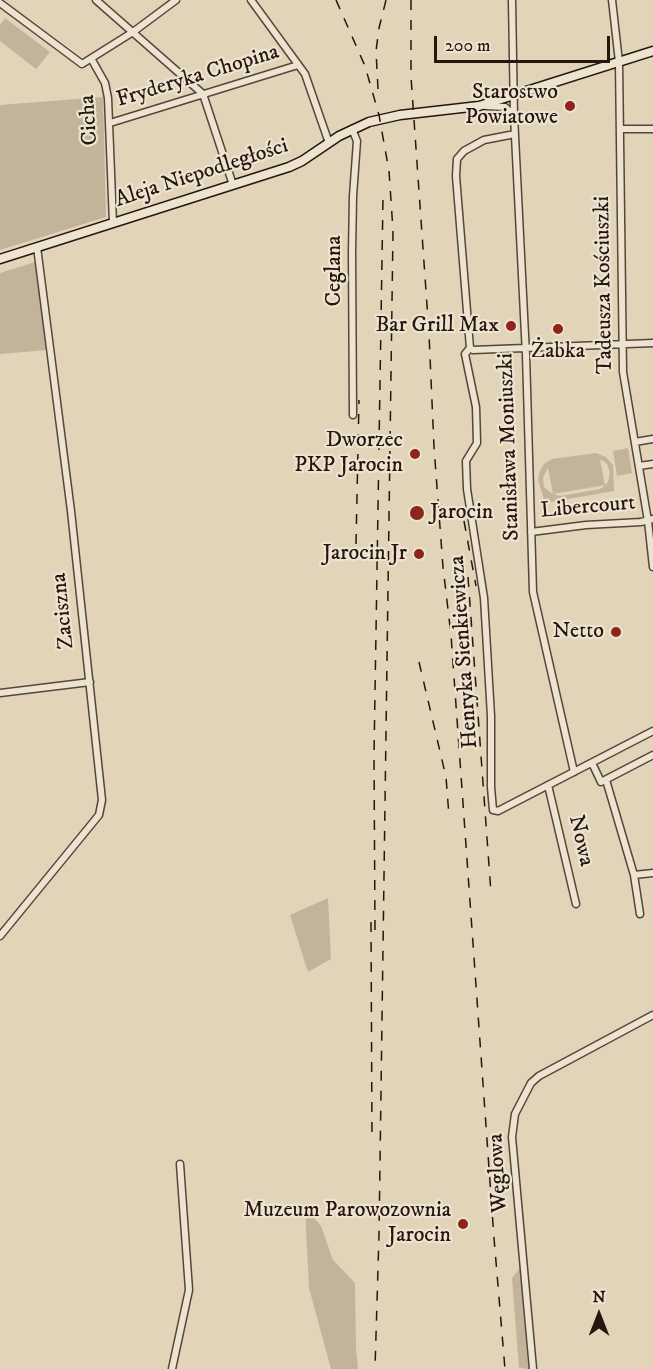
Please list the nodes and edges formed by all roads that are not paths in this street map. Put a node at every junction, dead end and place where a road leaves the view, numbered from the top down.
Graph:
1 (96, 0) edge
2 (177, 0) edge
3 (251, 0) edge
4 (512, 0) edge
5 (612, 0) edge
6 (1, 2) edge
7 (133, 32) junction
8 (653, 51) edge
9 (92, 60) junction
10 (619, 62) junction
11 (298, 65) junction
12 (203, 94) junction
13 (514, 96) junction
14 (479, 106) junction
15 (514, 116) junction
16 (110, 123) junction
17 (352, 129) junction
18 (620, 129) junction
19 (653, 129) edge
20 (515, 134) junction
21 (329, 143) junction
22 (233, 185) junction
23 (112, 223) junction
24 (37, 247) junction
25 (0, 259) edge
26 (653, 343) edge
27 (622, 345) junction
28 (470, 348) junction
29 (526, 348) junction
30 (353, 415) dead end
31 (653, 439) edge
32 (635, 442) junction
33 (653, 464) edge
34 (639, 466) junction
35 (650, 520) edge
36 (531, 532) junction
37 (653, 567) edge
38 (90, 682) junction
39 (0, 693) edge
40 (653, 731) edge
41 (653, 755) edge
42 (592, 763) junction
43 (574, 772) junction
44 (606, 780) junction
45 (548, 785) junction
46 (653, 873) edge
47 (634, 875) junction
48 (576, 904) dead end
49 (639, 914) dead end
50 (0, 936) edge
51 (653, 1015) edge
52 (180, 1164) dead end
53 (172, 1369) edge
54 (533, 1369) edge

1 - 7 street
2 - 7 street
3 - 11 street
4 - 13 street, Stanisława Moniuszki
5 - 10 street, Tadeusza Kościuszki
6 - 9 street, Cicha
7 - 9 street
7 - 12 street
8 - 10 main road, Aleja Niepodległości
9 - 16 street, Cicha
10 - 13 main road, Aleja Niepodległości
10 - 18 street, Tadeusza Kościuszki
11 - 12 street, Fryderyka Chopina
11 - 21 street
12 - 16 street, Fryderyka Chopina
12 - 22 street
13 - 14 main road, Aleja Niepodległości
13 - 15 street, Stanisława Moniuszki
14 - 15 street
14 - 17 main road, Aleja Niepodległości
15 - 20 street, Stanisława Moniuszki
16 - 23 street, Cicha
17 - 21 main road, Aleja Niepodległości
17 - 30 street, Ceglana
18 - 19 street
18 - 27 street, Tadeusza Kościuszki
20 - 28 street, Henryka Sienkiewicza
20 - 29 street, Stanisława Moniuszki
21 - 22 main road, Aleja Niepodległości
22 - 23 main road, Aleja Niepodległości
23 - 24 main road, Aleja Niepodległości
24 - 25 main road, Aleja Niepodległości
24 - 38 street, Zaciszna
26 - 27 street
27 - 29 street
27 - 32 street, Tadeusza Kościuszki
28 - 29 street
28 - 45 street, Henryka Sienkiewicza
29 - 36 street, Stanisława Moniuszki
31 - 32 street
32 - 34 street, Tadeusza Kościuszki
33 - 34 street
34 - 35 street, Tadeusza Kościuszki
35 - 36 street, Libercourt
35 - 37 street, Tadeusza Kościuszki
36 - 43 street, Stanisława Moniuszki
38 - 39 street
38 - 50 street, Zaciszna
40 - 42 street
41 - 44 street
42 - 43 street
42 - 44 street
43 - 45 street
44 - 47 street
45 - 48 street, Nowa
46 - 47 street
47 - 49 street
51 - 54 street, Węglowa
52 - 53 street

